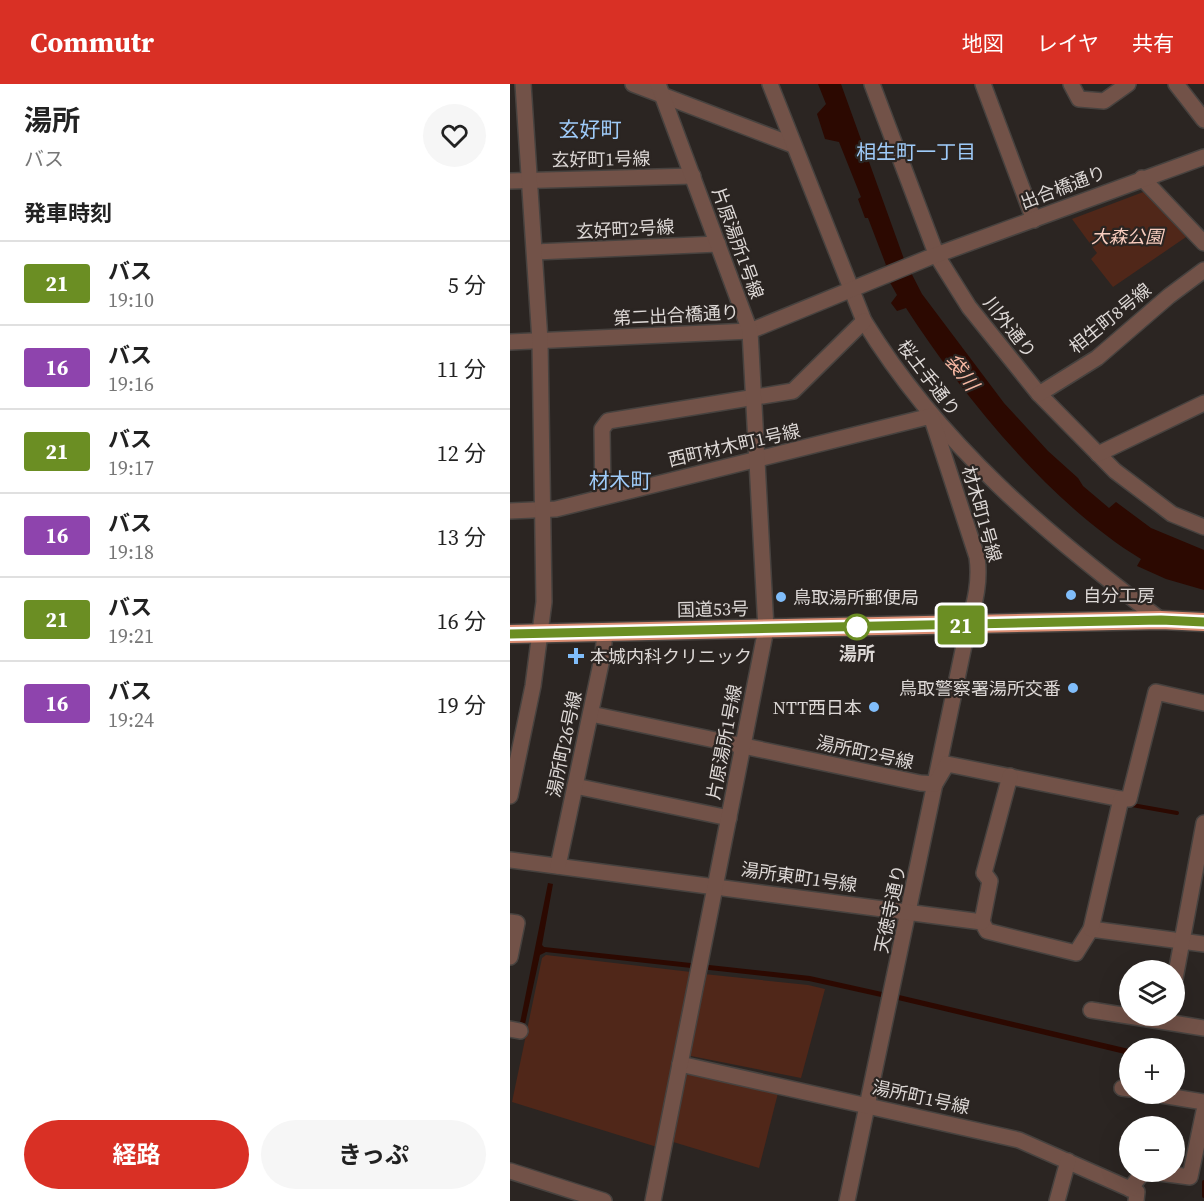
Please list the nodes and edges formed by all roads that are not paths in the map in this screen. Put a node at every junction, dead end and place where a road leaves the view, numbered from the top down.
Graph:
1 (524, 84) edge
2 (633, 84) edge
3 (770, 84) edge
4 (872, 84) edge
5 (983, 84) edge
6 (1071, 84) edge
7 (1128, 84) edge
8 (1176, 84) edge
9 (660, 89) edge
10 (1204, 120) edge
11 (793, 145) junction
12 (1204, 158) edge
13 (693, 176) junction
14 (1142, 178) junction
15 (531, 180) junction
16 (510, 181) edge
17 (1034, 219) junction
18 (1204, 243) edge
19 (718, 244) junction
20 (535, 252) junction
21 (933, 257) junction
22 (1204, 270) edge
23 (853, 289) junction
24 (864, 321) junction
25 (750, 332) junction
26 (540, 341) junction
27 (510, 342) edge
28 (1039, 394) junction
29 (754, 398) junction
30 (1204, 403) edge
31 (931, 416) junction
32 (1098, 454) junction
33 (757, 459) junction
34 (603, 497) junction
35 (510, 512) edge
36 (541, 512) junction
37 (1204, 527) edge
38 (1161, 620) junction
39 (1204, 622) edge
40 (969, 625) junction
41 (766, 629) junction
42 (605, 631) junction
43 (510, 634) edge
44 (538, 634) junction
45 (1204, 703) edge
46 (591, 714) junction
47 (743, 747) junction
48 (513, 768) edge
49 (1010, 776) junction
50 (935, 784) junction
51 (575, 786) junction
52 (510, 796) edge
53 (1121, 800) junction
54 (729, 818) junction
55 (1204, 823) edge
56 (510, 860) edge
57 (558, 866) junction
58 (715, 886) junction
59 (910, 912) junction
60 (510, 922) edge
61 (982, 922) junction
62 (1090, 928) junction
63 (1180, 941) junction
64 (1204, 944) edge
65 (510, 957) edge
66 (1177, 960) edge
67 (1091, 1010) dead end
68 (1119, 1013) edge
69 (1185, 1023) edge
70 (1204, 1028) edge
71 (680, 1064) junction
72 (1185, 1099) edge
73 (1204, 1102) edge
74 (868, 1105) junction
75 (1204, 1111) edge
76 (1200, 1153) edge
77 (1068, 1161) junction
78 (510, 1170) edge
79 (1185, 1176) edge
80 (1133, 1195) edge
81 (604, 1201) edge
82 (653, 1201) edge
83 (847, 1201) edge
84 (1057, 1201) edge

1 - 15 street
2 - 9 street
3 - 11 street, 桜土手通り
4 - 21 street, 川外通り
5 - 17 street
6 - 7 street
8 - 10 street
9 - 11 street
9 - 13 street, 片原湯所1号線
11 - 23 street, 桜土手通り
12 - 14 street, 出合橋通り
13 - 15 street, 玄好町1号線
13 - 19 street, 片原湯所1号線
14 - 17 street, 出合橋通り
14 - 18 street
15 - 16 street, 玄好町1号線
15 - 20 street
17 - 21 street, 出合橋通り
19 - 20 street, 玄好町2号線
19 - 25 street, 片原湯所1号線
20 - 26 street
21 - 23 street, 第二出合橋通り
21 - 28 street, 川外通り
22 - 28 street, 相生町8号線
23 - 24 street, 桜土手通り
23 - 25 street, 第二出合橋通り
24 - 29 street
24 - 31 street, 桜土手通り
25 - 26 street, 第二出合橋通り
25 - 29 street, 片原湯所1号線
26 - 27 street, 第二出合橋通り
26 - 36 street
28 - 32 street, 川外通り
29 - 33 street, 片原湯所1号線
29 - 34 street
30 - 32 street
31 - 33 street, 西町材木町1号線
31 - 38 street, 桜土手通り
31 - 40 street, 材木町1号線
32 - 37 street, 川外通り
33 - 34 street, 西町材木町1号線
33 - 41 street, 片原湯所1号線
34 - 36 street, 西町材木町1号線
35 - 36 street, 西町材木町1号線
36 - 44 street
38 - 39 highway, 国道53号
38 - 40 highway, 国道53号
40 - 41 highway, 国道53号
40 - 50 street, 天徳寺通り
41 - 42 highway, 国道53号
41 - 47 street, 片原湯所1号線
42 - 44 highway, 国道53号
42 - 46 street, 湯所町26号線
43 - 44 highway, 国道53号
44 - 48 street
45 - 53 street
46 - 47 street, 湯所町2号線
46 - 51 street, 湯所町26号線
47 - 50 street, 湯所町2号線
47 - 54 street, 片原湯所1号線
48 - 52 street
49 - 50 street, 湯所町2号線
49 - 53 street, 湯所町2号線
49 - 61 street
50 - 59 street, 天徳寺通り
51 - 54 street
51 - 57 street, 湯所町26号線
53 - 62 street
54 - 58 street, 片原湯所1号線
55 - 63 street
56 - 57 street, 湯所東町1号線
57 - 58 street, 湯所東町1号線
58 - 59 street, 湯所東町1号線
58 - 71 street, 片原湯所1号線
59 - 61 street, 湯所東町1号線
59 - 74 street, 天徳寺通り
60 - 65 street
61 - 62 street, 湯所東町1号線
62 - 63 street
63 - 64 street
63 - 66 street
67 - 68 street
69 - 70 street
71 - 74 street, 湯所町1号線
71 - 82 street, 片原湯所1号線
72 - 73 street
74 - 77 street, 湯所町1号線
74 - 83 street, 天徳寺通り
75 - 76 street
76 - 79 street
77 - 80 street, 湯所町1号線
77 - 84 street
78 - 81 street

